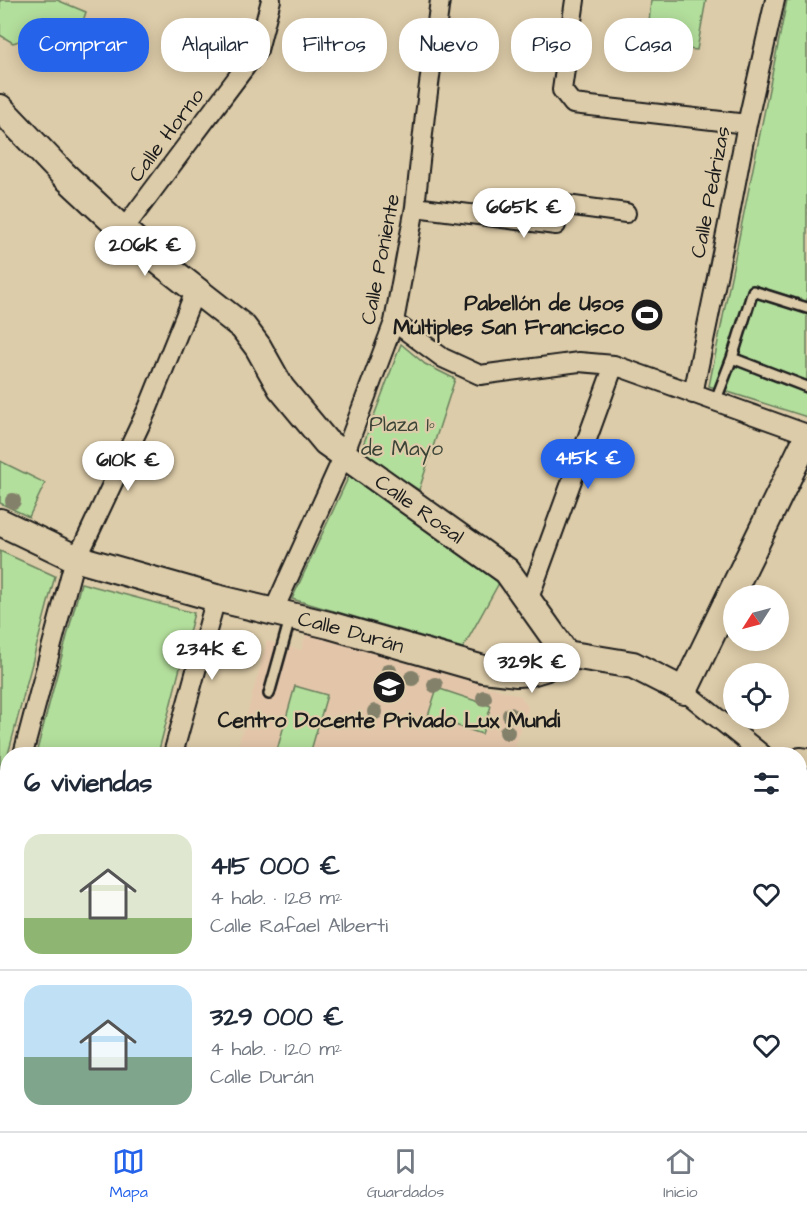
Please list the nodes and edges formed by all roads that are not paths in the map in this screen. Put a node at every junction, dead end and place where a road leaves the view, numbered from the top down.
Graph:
1 (271, 0) edge
2 (440, 0) edge
3 (575, 0) edge
4 (775, 0) edge
5 (0, 108) edge
6 (747, 124) junction
7 (415, 207) junction
8 (626, 213) dead end
9 (123, 230) junction
10 (196, 289) junction
11 (807, 308) edge
12 (394, 322) junction
13 (732, 358) junction
14 (614, 365) junction
15 (807, 387) edge
16 (693, 394) junction
17 (715, 402) junction
18 (807, 436) edge
19 (344, 455) junction
20 (0, 522) edge
21 (75, 558) junction
22 (216, 598) junction
23 (528, 601) junction
24 (282, 614) junction
25 (566, 654) junction
26 (684, 692) junction
27 (269, 694) dead end
28 (25, 747) edge
29 (175, 747) edge
30 (753, 747) edge

1 - 9 street, Calle Horno
2 - 7 street, Calle Poniente
3 - 6 street
4 - 6 street, Calle Pedrizas
5 - 9 street, Calle Rosal
6 - 16 street, Calle Pedrizas
7 - 8 street
7 - 12 street, Calle Poniente
9 - 10 street, Calle Rosal
10 - 19 street, Calle Rosal
10 - 21 street
11 - 13 lane
12 - 14 street
12 - 19 street, Calle Poniente
13 - 15 lane
13 - 17 lane
14 - 16 street
14 - 23 street
16 - 17 street
17 - 18 street
18 - 26 street
19 - 23 street, Calle Rosal
19 - 24 street, Calle Poniente
20 - 21 street, Calle Durán
21 - 22 street, Calle Durán
21 - 28 street
22 - 24 street, Calle Durán
22 - 29 street
23 - 25 street, Calle Rosal
24 - 25 street, Calle Durán
24 - 27 lane
25 - 26 street
26 - 30 street

